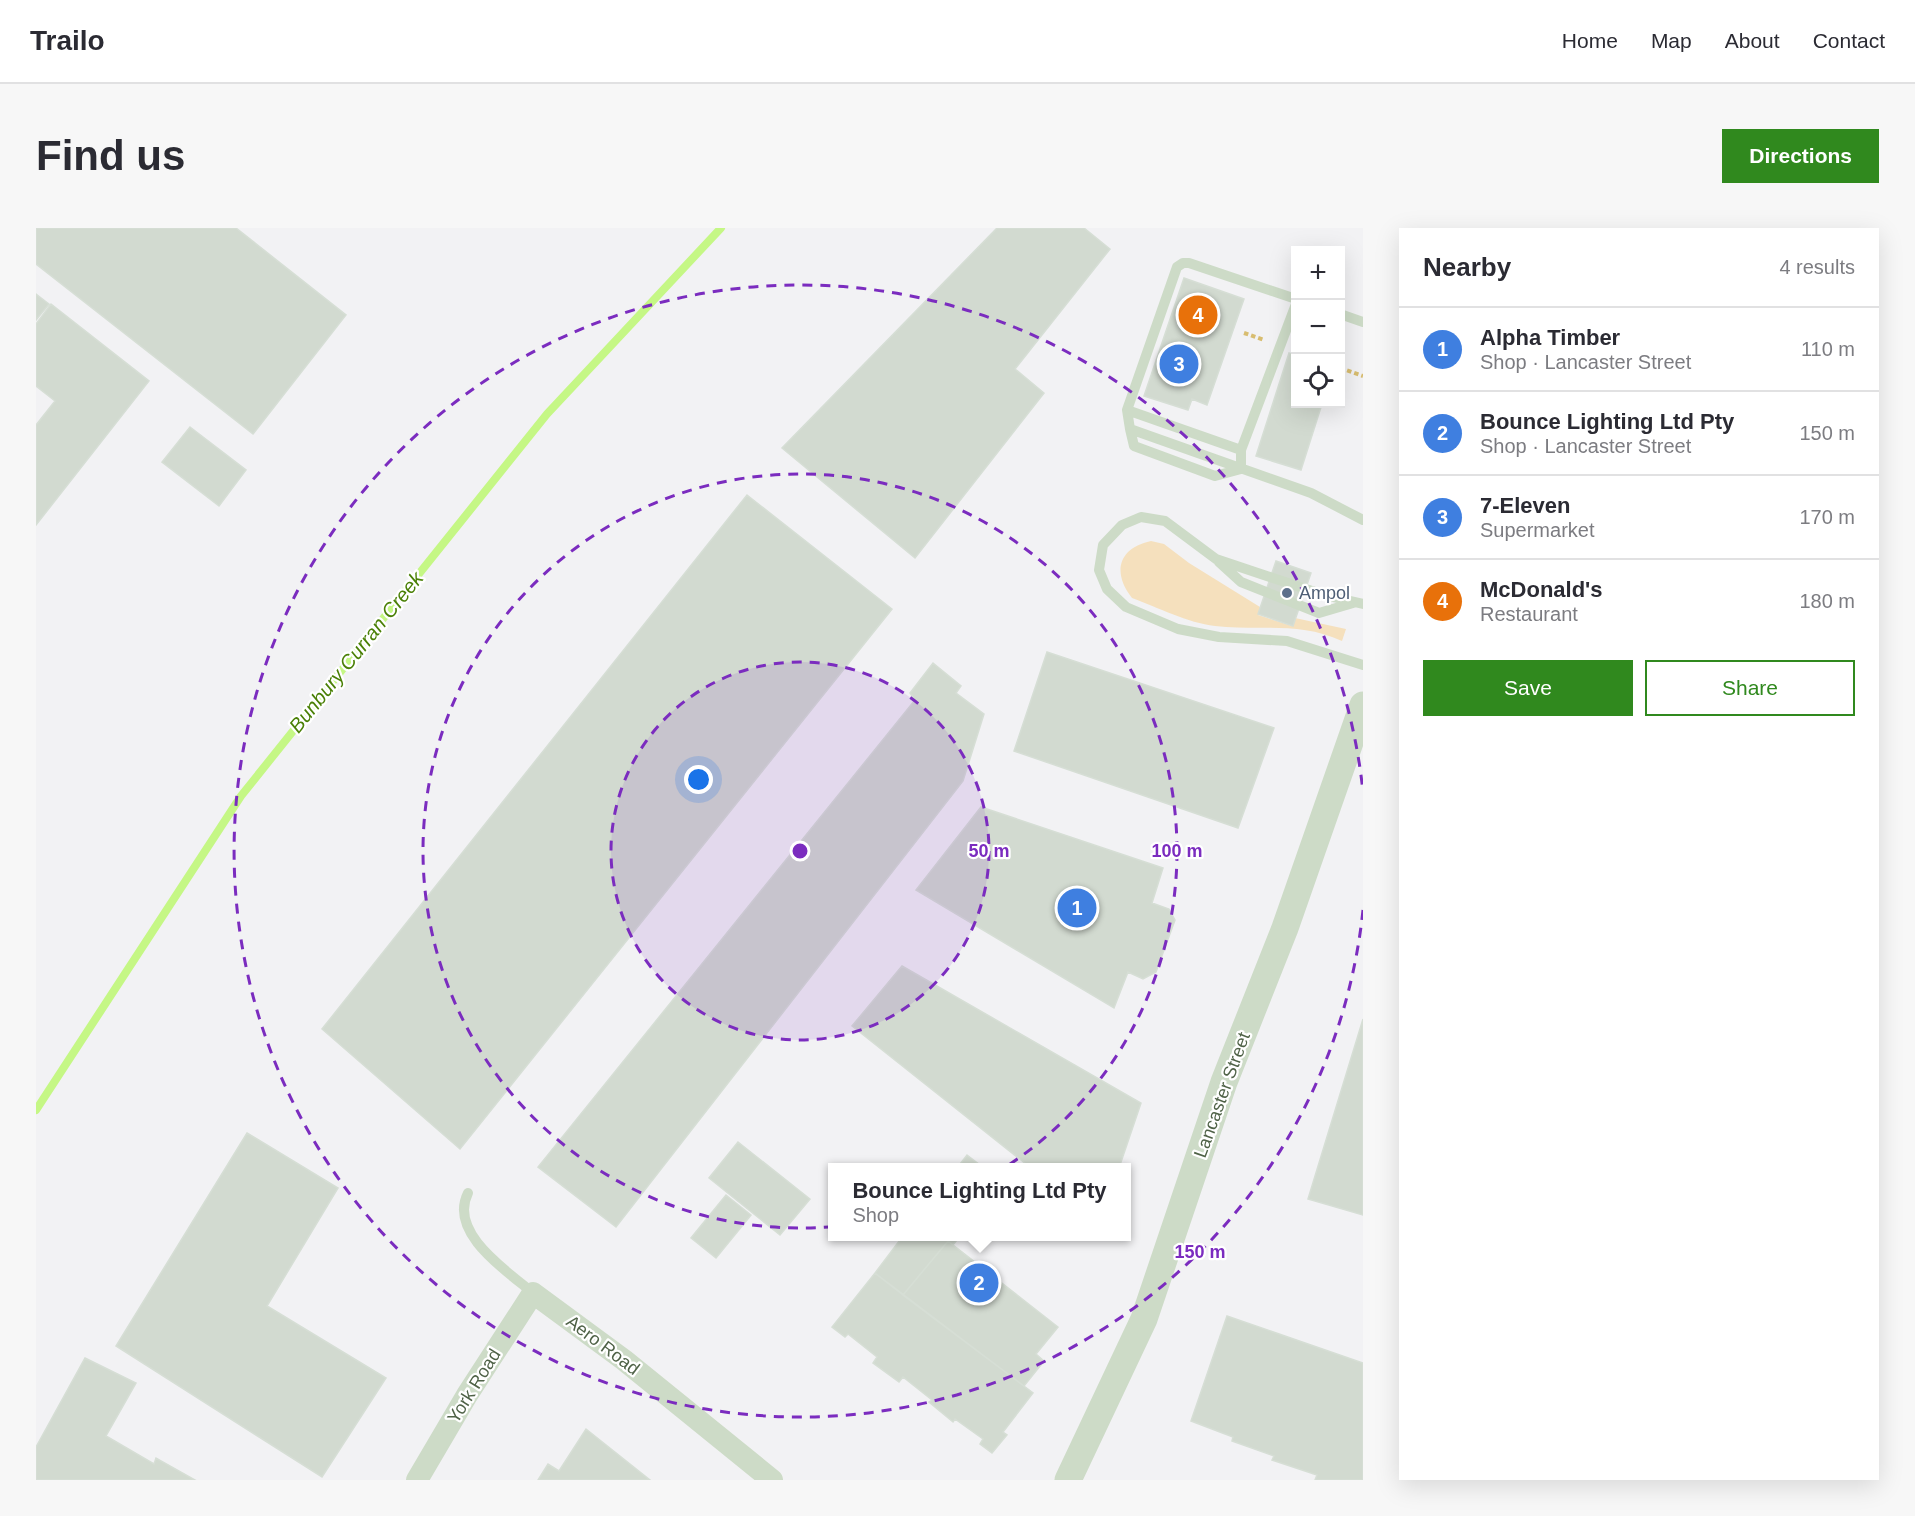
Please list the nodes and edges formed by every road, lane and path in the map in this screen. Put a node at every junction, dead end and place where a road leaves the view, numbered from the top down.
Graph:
1 (1291, 297) edge
2 (1345, 315) edge
3 (1291, 317) edge
4 (1363, 322) edge
5 (1345, 369) edge
6 (1363, 376) edge
7 (1127, 410) junction
8 (1241, 450) junction
9 (1241, 469) junction
10 (1363, 520) edge
11 (1216, 559) junction
12 (1358, 604) edge
13 (1363, 665) edge
14 (1363, 705) edge
15 (468, 1193) dead end
16 (533, 1293) junction
17 (417, 1480) edge
18 (772, 1480) edge
19 (1068, 1480) edge

1 - 7 lane
2 - 4 lane
3 - 8 lane
5 - 6 path
7 - 8 lane
7 - 9 lane
8 - 9 lane
9 - 10 lane
11 - 12 lane
11 - 12 lane
11 - 13 lane
14 - 19 street, Lancaster Street
15 - 16 lane, Aero Road
16 - 17 street, York Road
16 - 18 street, Aero Road

